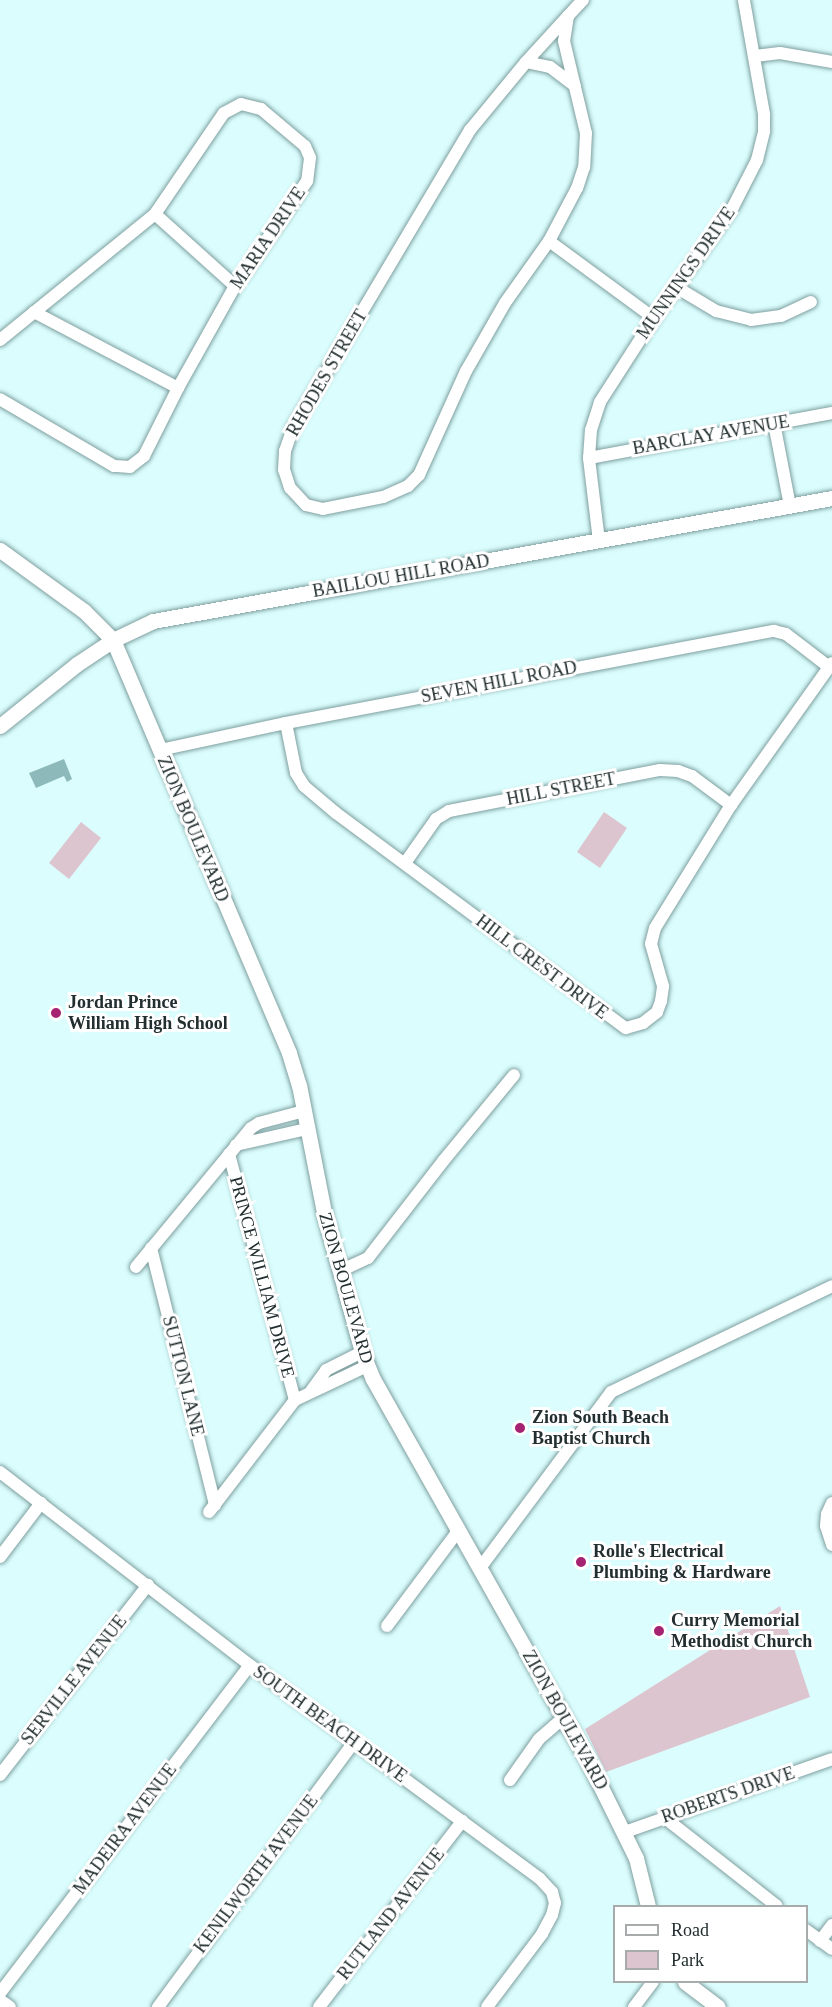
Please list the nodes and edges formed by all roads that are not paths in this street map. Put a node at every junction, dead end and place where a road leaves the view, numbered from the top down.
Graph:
1 (583, 0) edge
2 (744, 0) edge
3 (568, 16) junction
4 (755, 56) junction
5 (526, 62) junction
6 (832, 62) edge
7 (575, 86) junction
8 (155, 214) junction
9 (549, 241) junction
10 (235, 286) junction
11 (676, 287) junction
12 (811, 302) dead end
13 (34, 312) junction
14 (654, 318) junction
15 (0, 340) edge
16 (178, 388) junction
17 (0, 399) edge
18 (832, 413) edge
19 (774, 423) junction
20 (589, 458) junction
21 (832, 498) edge
22 (790, 506) junction
23 (599, 541) junction
24 (0, 550) edge
25 (113, 640) junction
26 (831, 665) edge
27 (286, 723) junction
28 (0, 726) edge
29 (160, 750) junction
30 (731, 805) junction
31 (405, 863) junction
32 (514, 1075) dead end
33 (304, 1111) junction
34 (307, 1129) junction
35 (233, 1149) junction
36 (151, 1248) junction
37 (135, 1267) dead end
38 (340, 1271) junction
39 (832, 1286) edge
40 (365, 1359) junction
41 (295, 1400) junction
42 (0, 1472) edge
43 (41, 1503) junction
44 (832, 1503) edge
45 (458, 1532) junction
46 (832, 1545) edge
47 (0, 1557) edge
48 (480, 1568) junction
49 (148, 1585) junction
50 (387, 1626) dead end
51 (250, 1665) junction
52 (564, 1717) junction
53 (355, 1741) junction
54 (832, 1759) edge
55 (0, 1775) edge
56 (510, 1780) dead end
57 (665, 1818) junction
58 (462, 1821) junction
59 (625, 1832) junction
60 (648, 1905) edge
61 (776, 1905) edge
62 (832, 1925) edge
63 (808, 1931) edge
64 (820, 1941) junction
65 (832, 1949) edge
66 (652, 1983) edge
67 (686, 1983) edge
68 (0, 1993) edge
69 (0, 2000) edge
70 (10, 2007) edge
71 (158, 2007) edge
72 (319, 2007) edge
73 (487, 2007) edge
74 (634, 2007) edge
75 (718, 2007) edge

1 - 3 street, RHODES STREET
2 - 4 street, MUNNINGS DRIVE
3 - 5 street, RHODES STREET
3 - 7 street, RHODES STREET
4 - 6 street
4 - 11 street, MUNNINGS DRIVE
5 - 7 street
5 - 9 street, RHODES STREET
7 - 9 street, RHODES STREET
8 - 10 street
8 - 10 street, MARIA DRIVE
8 - 13 street, MARIA DRIVE
9 - 14 street
10 - 16 street, MARIA DRIVE
11 - 12 street
11 - 14 street, MUNNINGS DRIVE
13 - 15 street, MARIA DRIVE
13 - 16 street
14 - 20 street, MUNNINGS DRIVE
16 - 17 street, MARIA DRIVE
18 - 19 street, BARCLAY AVENUE
19 - 20 street, BARCLAY AVENUE
19 - 22 street
20 - 23 street, MUNNINGS DRIVE
21 - 22 main road, BAILLOU HILL ROAD
22 - 23 main road, BAILLOU HILL ROAD
23 - 25 main road, BAILLOU HILL ROAD
24 - 25 main road
25 - 28 main road, BAILLOU HILL ROAD
25 - 29 main road, ZION BOULEVARD
26 - 27 street, SEVEN HILL ROAD
26 - 30 street, HILL CREST DRIVE
27 - 29 street, SEVEN HILL ROAD
27 - 31 street, HILL CREST DRIVE
29 - 33 main road, ZION BOULEVARD
30 - 31 street, HILL STREET
30 - 31 street, HILL CREST DRIVE
32 - 38 street
33 - 34 main road, ZION BOULEVARD
33 - 35 street
34 - 35 street
34 - 38 main road, ZION BOULEVARD
35 - 36 street
35 - 41 street, PRINCE WILLIAM DRIVE
36 - 37 street
36 - 41 street, SUTTON LANE
38 - 40 main road, ZION BOULEVARD
39 - 48 street
40 - 41 street
40 - 45 main road, ZION BOULEVARD
42 - 43 street, SOUTH BEACH DRIVE
43 - 47 street
43 - 49 street, SOUTH BEACH DRIVE
44 - 46 street
45 - 48 main road, ZION BOULEVARD
45 - 50 street
48 - 52 main road, ZION BOULEVARD
49 - 51 street, SOUTH BEACH DRIVE
49 - 55 street, SERVILLE AVENUE
51 - 53 street, SOUTH BEACH DRIVE
51 - 68 street, MADEIRA AVENUE
52 - 56 street
52 - 59 main road, ZION BOULEVARD
53 - 58 street, SOUTH BEACH DRIVE
53 - 71 street, KENILWORTH AVENUE
54 - 57 street, ROBERTS DRIVE
57 - 59 street, ROBERTS DRIVE
57 - 61 street
58 - 72 street, RUTLAND AVENUE
58 - 73 street, SOUTH BEACH DRIVE
59 - 60 main road, ZION BOULEVARD
62 - 64 street
63 - 64 street
64 - 65 street
66 - 74 street
67 - 75 main road
69 - 70 street

